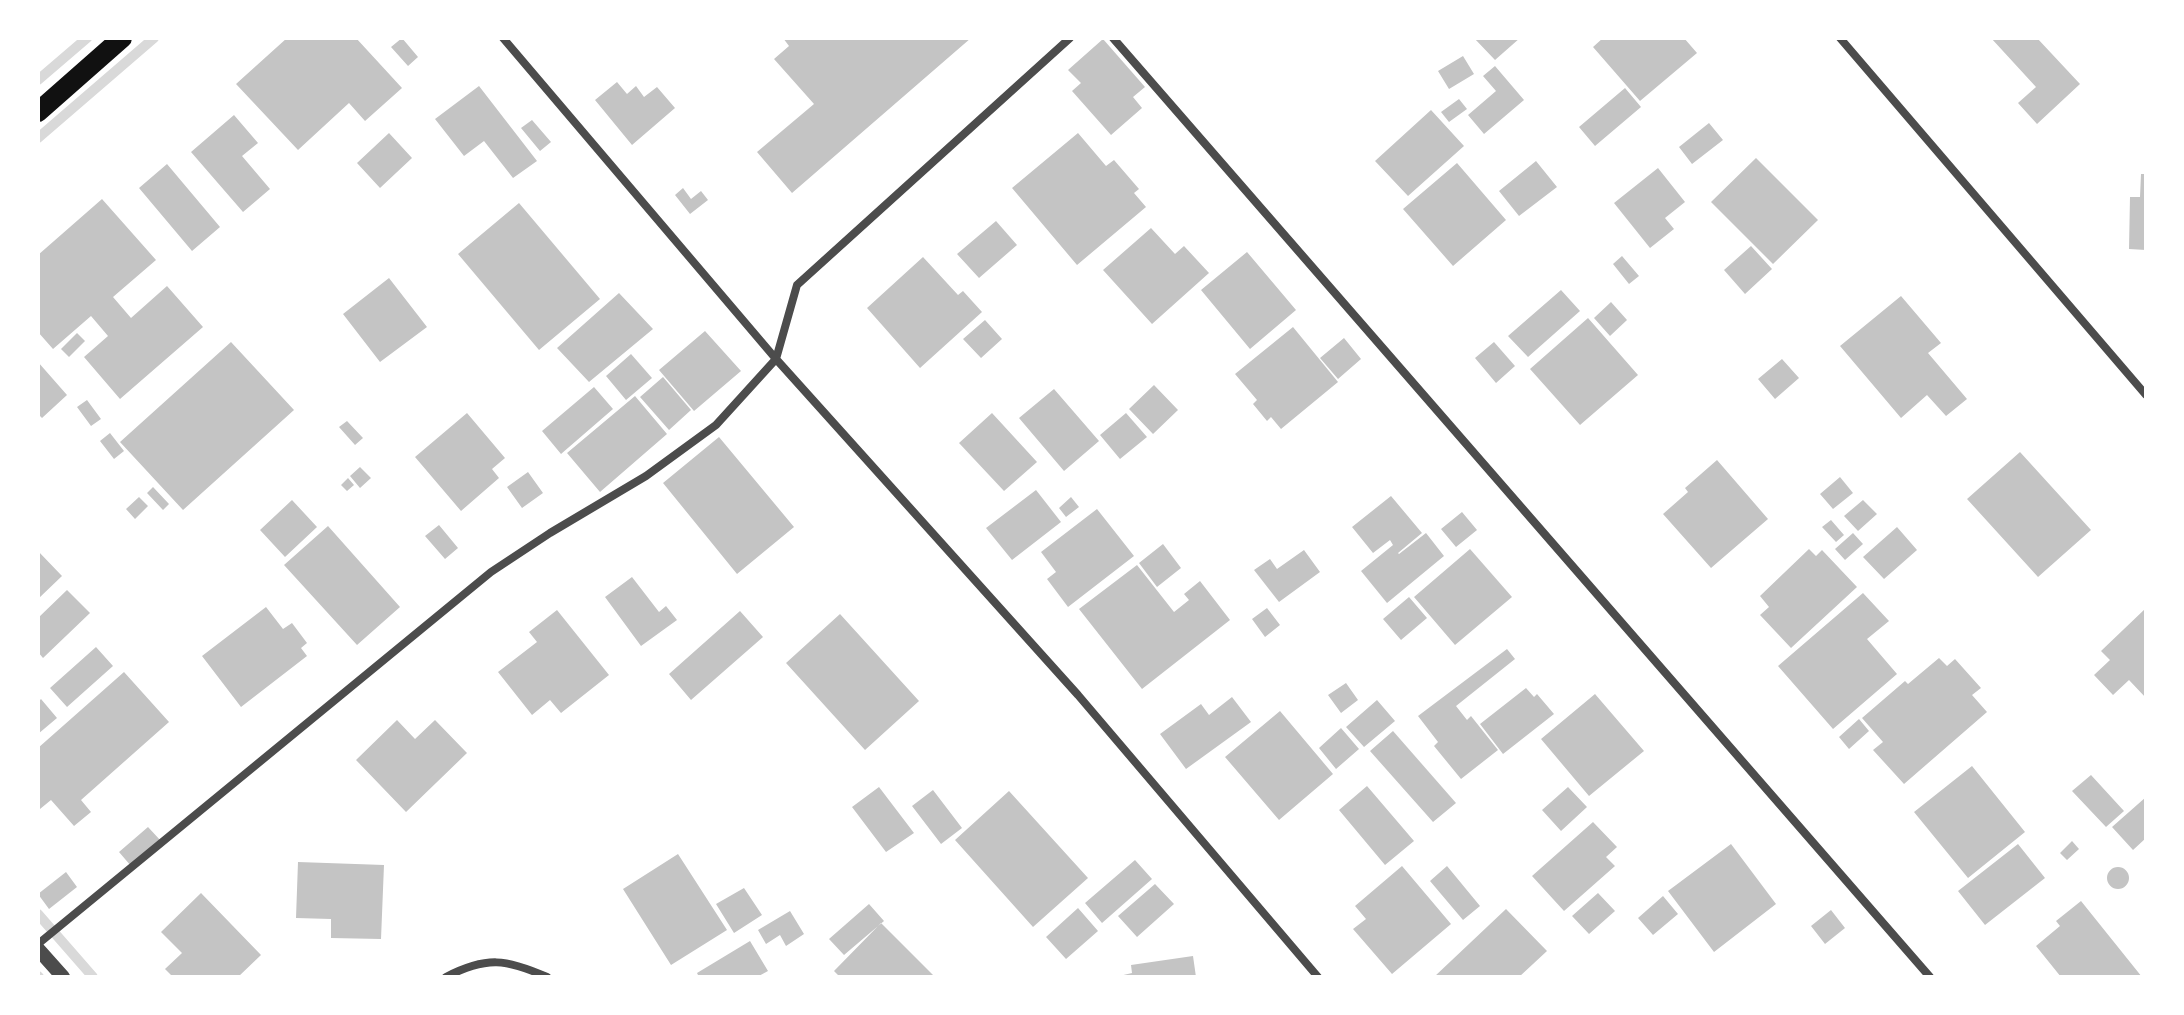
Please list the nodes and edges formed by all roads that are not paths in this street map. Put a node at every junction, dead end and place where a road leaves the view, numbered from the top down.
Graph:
1 (122, 38) edge
2 (503, 38) edge
3 (1070, 38) edge
4 (1113, 38) edge
5 (1840, 38) edge
6 (38, 112) edge
7 (776, 359) junction
8 (2146, 395) edge
9 (38, 946) edge
10 (63, 977) edge
11 (446, 977) edge
12 (547, 977) edge
13 (1318, 977) edge
14 (1930, 977) edge

1 - 6 main road
2 - 7 street
3 - 7 street
4 - 14 street
5 - 8 street
7 - 9 street
7 - 13 street
9 - 10 street
11 - 12 street

